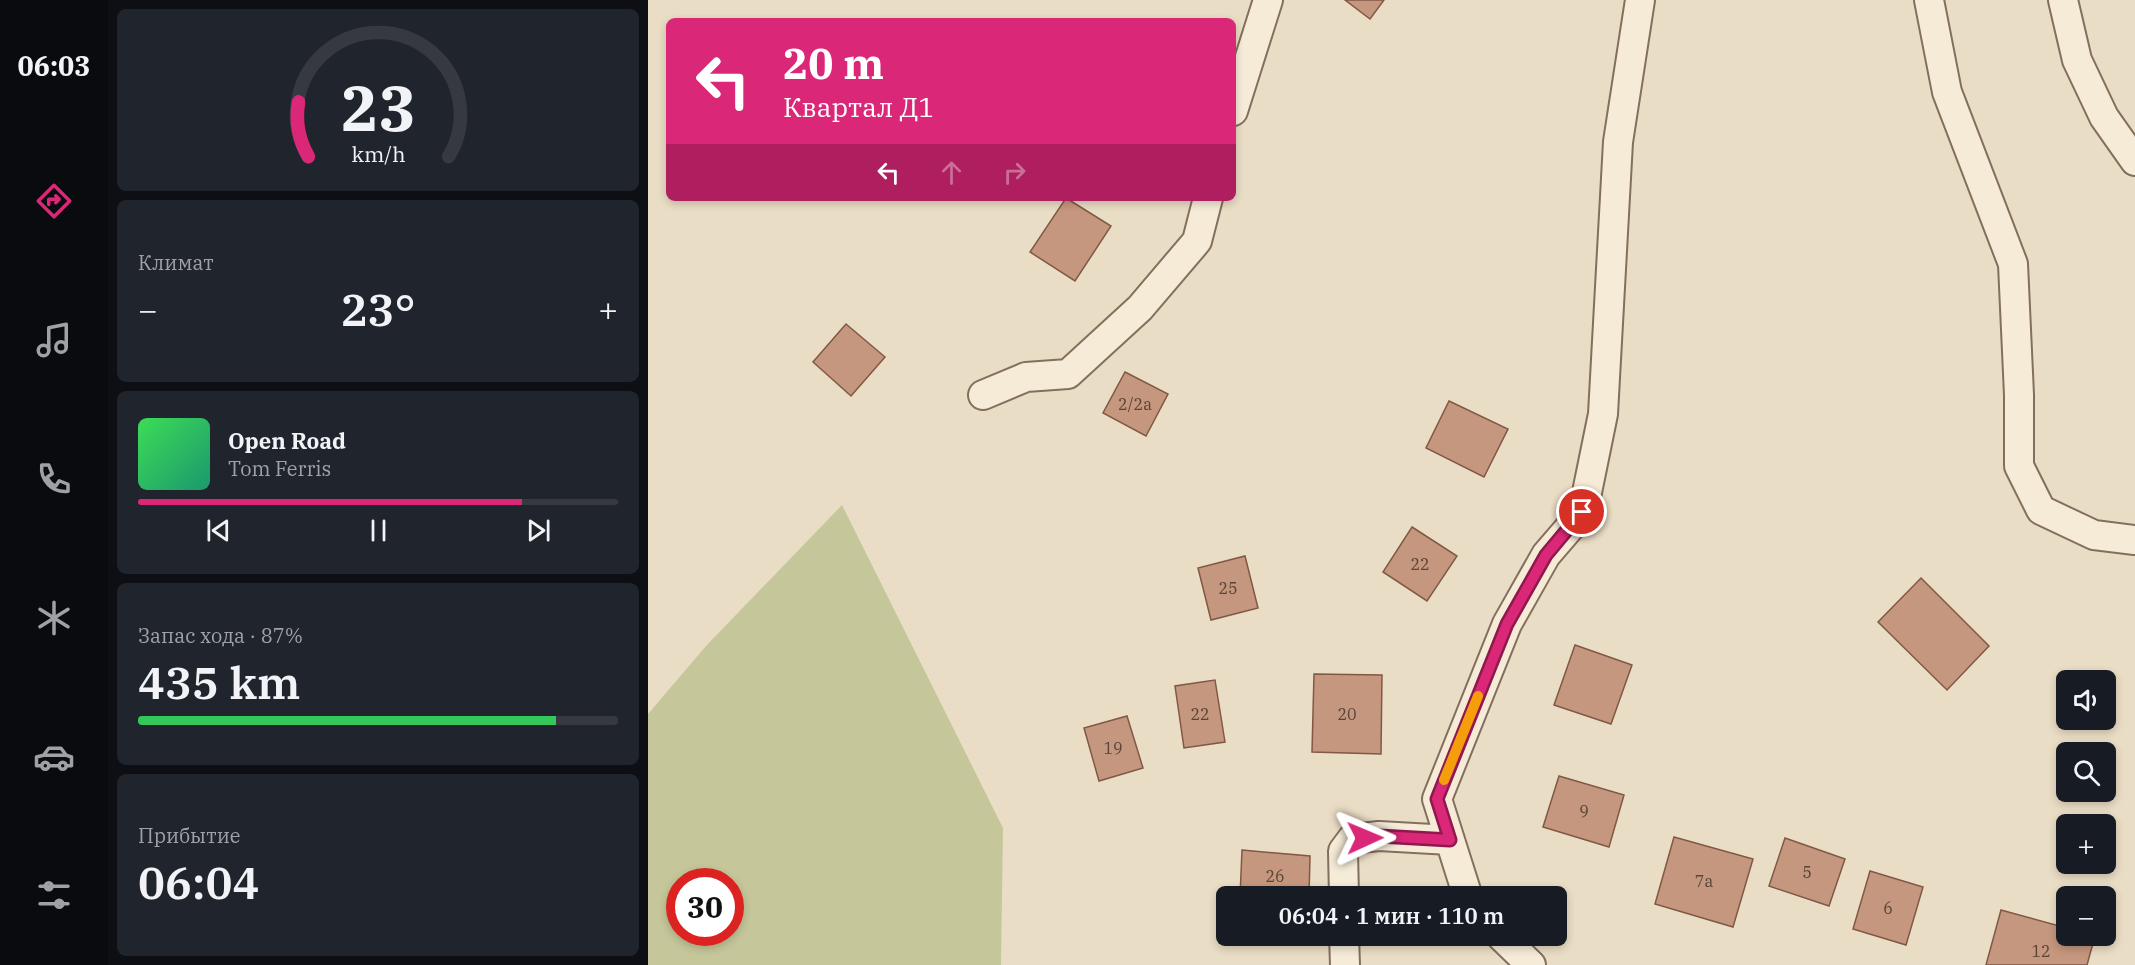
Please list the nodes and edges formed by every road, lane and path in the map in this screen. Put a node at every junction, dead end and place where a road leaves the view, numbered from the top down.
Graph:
1 (1268, 0) edge
2 (1640, 0) edge
3 (1929, 0) edge
4 (2062, 0) edge
5 (1236, 101) edge
6 (2135, 161) edge
7 (1207, 201) edge
8 (983, 395) dead end
9 (2135, 540) edge
10 (1450, 840) junction
11 (1344, 886) edge
12 (1464, 886) edge
13 (1344, 946) edge
14 (1512, 946) edge
15 (1345, 965) edge
16 (1532, 965) edge

1 - 5 street
2 - 10 street
3 - 9 street
4 - 6 street
7 - 8 street
10 - 11 street
10 - 12 street
13 - 15 street
14 - 16 street

